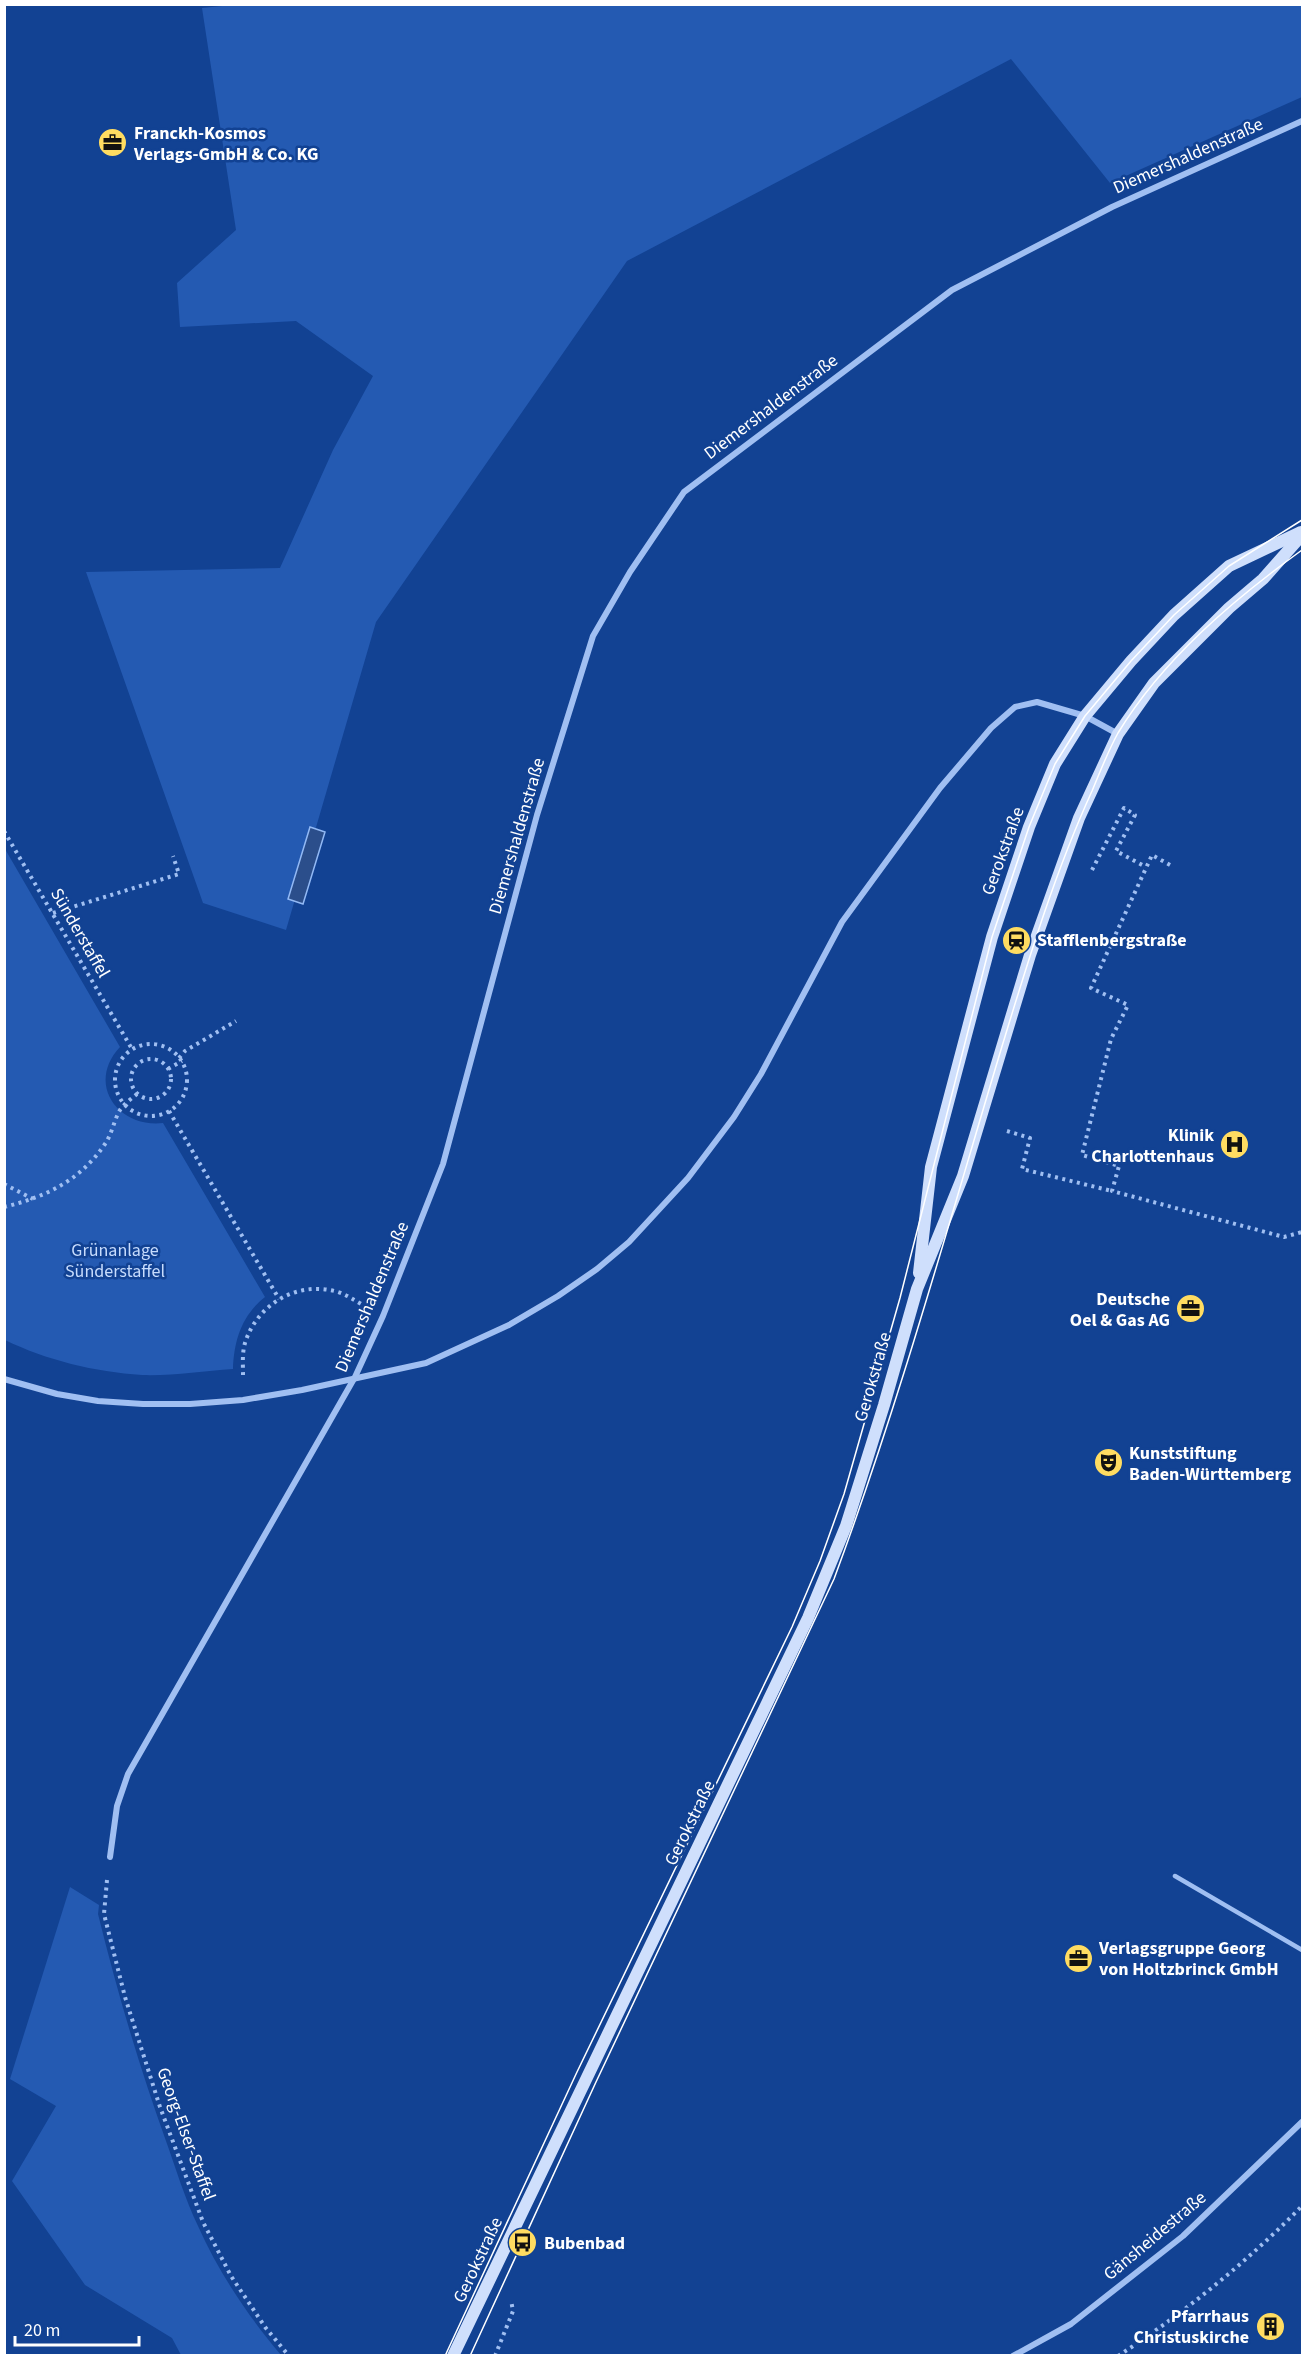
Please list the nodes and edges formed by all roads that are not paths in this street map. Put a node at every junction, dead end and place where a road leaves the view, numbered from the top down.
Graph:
1 (1302, 121) edge
2 (1302, 533) edge
3 (1085, 716) junction
4 (1118, 734) junction
5 (917, 1289) junction
6 (355, 1377) junction
7 (4, 1379) edge
8 (110, 1857) dead end
9 (1175, 1876) dead end
10 (1302, 1950) edge
11 (1302, 2122) edge
12 (453, 2355) edge
13 (1013, 2355) edge

1 - 6 street, Diemershaldenstraße
2 - 3 street, Gerokstraße
2 - 4 street, Gerokstraße
3 - 4 street
3 - 5 street, Gerokstraße
3 - 6 street
4 - 5 street, Gerokstraße
5 - 12 street, Gerokstraße
6 - 7 street
6 - 8 street, Diemershaldenstraße
9 - 10 lane
11 - 13 street, Gänsheidestraße

